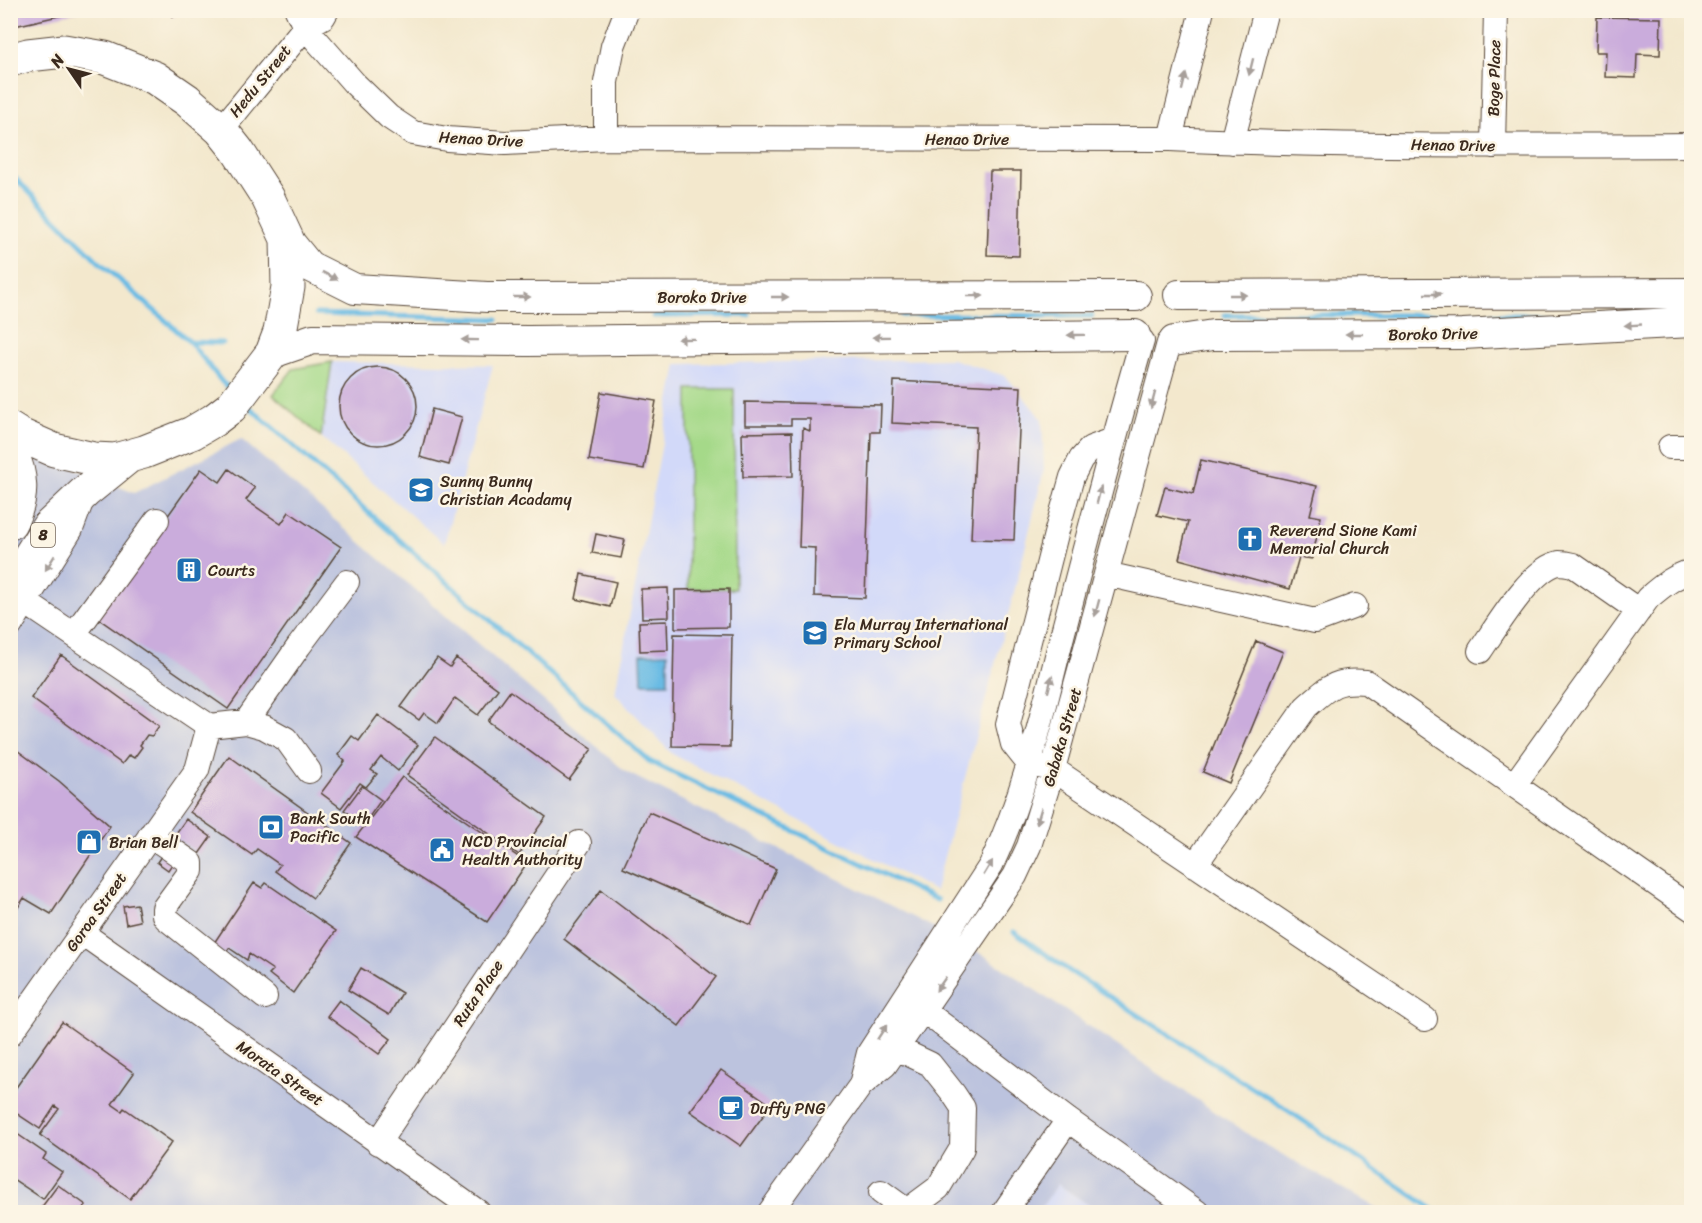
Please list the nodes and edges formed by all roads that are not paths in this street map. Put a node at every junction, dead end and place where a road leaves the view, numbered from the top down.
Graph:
1 (327, 10) edge
2 (627, 10) edge
3 (1202, 10) edge
4 (1266, 10) edge
5 (1496, 10) edge
6 (301, 19) edge
7 (10, 60) edge
8 (221, 130) junction
9 (606, 138) junction
10 (1170, 139) junction
11 (1232, 142) junction
12 (1692, 145) edge
13 (1493, 146) junction
14 (287, 238) junction
15 (1692, 293) edge
16 (1179, 295) junction
17 (1136, 296) junction
18 (1692, 322) edge
19 (1155, 340) junction
20 (268, 360) junction
21 (10, 429) edge
22 (1113, 440) junction
23 (10, 448) edge
24 (127, 458) junction
25 (157, 520) dead end
26 (10, 523) edge
27 (1692, 571) edge
28 (1106, 574) junction
29 (347, 582) dead end
30 (18, 594) edge
31 (1355, 606) dead end
32 (1639, 610) junction
33 (10, 626) edge
34 (74, 634) junction
35 (1480, 651) dead end
36 (246, 722) junction
37 (209, 726) junction
38 (1029, 764) junction
39 (1053, 769) junction
40 (309, 771) dead end
41 (1514, 785) junction
42 (150, 836) junction
43 (579, 843) dead end
44 (1195, 865) junction
45 (1692, 909) edge
46 (82, 933) junction
47 (265, 997) dead end
48 (923, 1010) junction
49 (1425, 1019) dead end
50 (10, 1034) edge
51 (896, 1048) junction
52 (861, 1085) junction
53 (1068, 1120) junction
54 (378, 1143) junction
55 (881, 1192) dead end
56 (478, 1212) edge
57 (770, 1212) edge
58 (1004, 1212) edge
59 (1197, 1212) edge

1 - 6 street, Hedu Street
2 - 9 street
10 -> 3 street
4 -> 11 street
5 - 13 street, Boge Place
6 - 8 street, Hedu Street
6 - 9 street, Henao Drive
7 - 8 highway
8 - 14 highway
9 - 10 street, Henao Drive
10 - 11 street, Henao Drive
11 - 13 street, Henao Drive
12 - 13 street, Henao Drive
14 -> 17 main road, Boroko Drive
14 - 20 highway
16 -> 15 main road
16 - 17 main road
16 - 19 main road
17 - 19 main road
18 -> 19 main road, Boroko Drive
19 -> 20 main road, Boroko Drive
19 - 22 street, Gabaka Street
19 -> 28 street, Gabaka Street
20 - 24 highway
21 - 24 highway
38 -> 22 street, Gabaka Street
22 - 38 street
23 - 26 highway, 8
24 -> 30 highway, 8
25 - 34 street
27 - 32 street
28 - 31 street
28 -> 39 street, Gabaka Street
29 - 36 street
30 - 33 street
30 - 34 street
32 - 35 street
32 - 41 street
34 - 37 street
36 - 37 street
36 - 40 street
37 - 42 street, Goroa Street
38 - 39 street
52 -> 38 street, Gabaka Street
39 - 44 street
39 -> 48 street, Gabaka Street
41 - 44 street
41 - 45 street
42 - 46 street, Goroa Street
42 - 47 street
43 - 54 street, Ruta Place
44 - 49 street
46 - 50 street, Goroa Street
46 - 54 street, Morata Street
48 - 51 street, Gabaka Street
48 - 53 street
51 - 52 street, Gabaka Street
51 - 55 street
52 - 57 street, Gabaka Street
53 - 58 street
53 - 59 street
54 - 56 street, Morata Street

